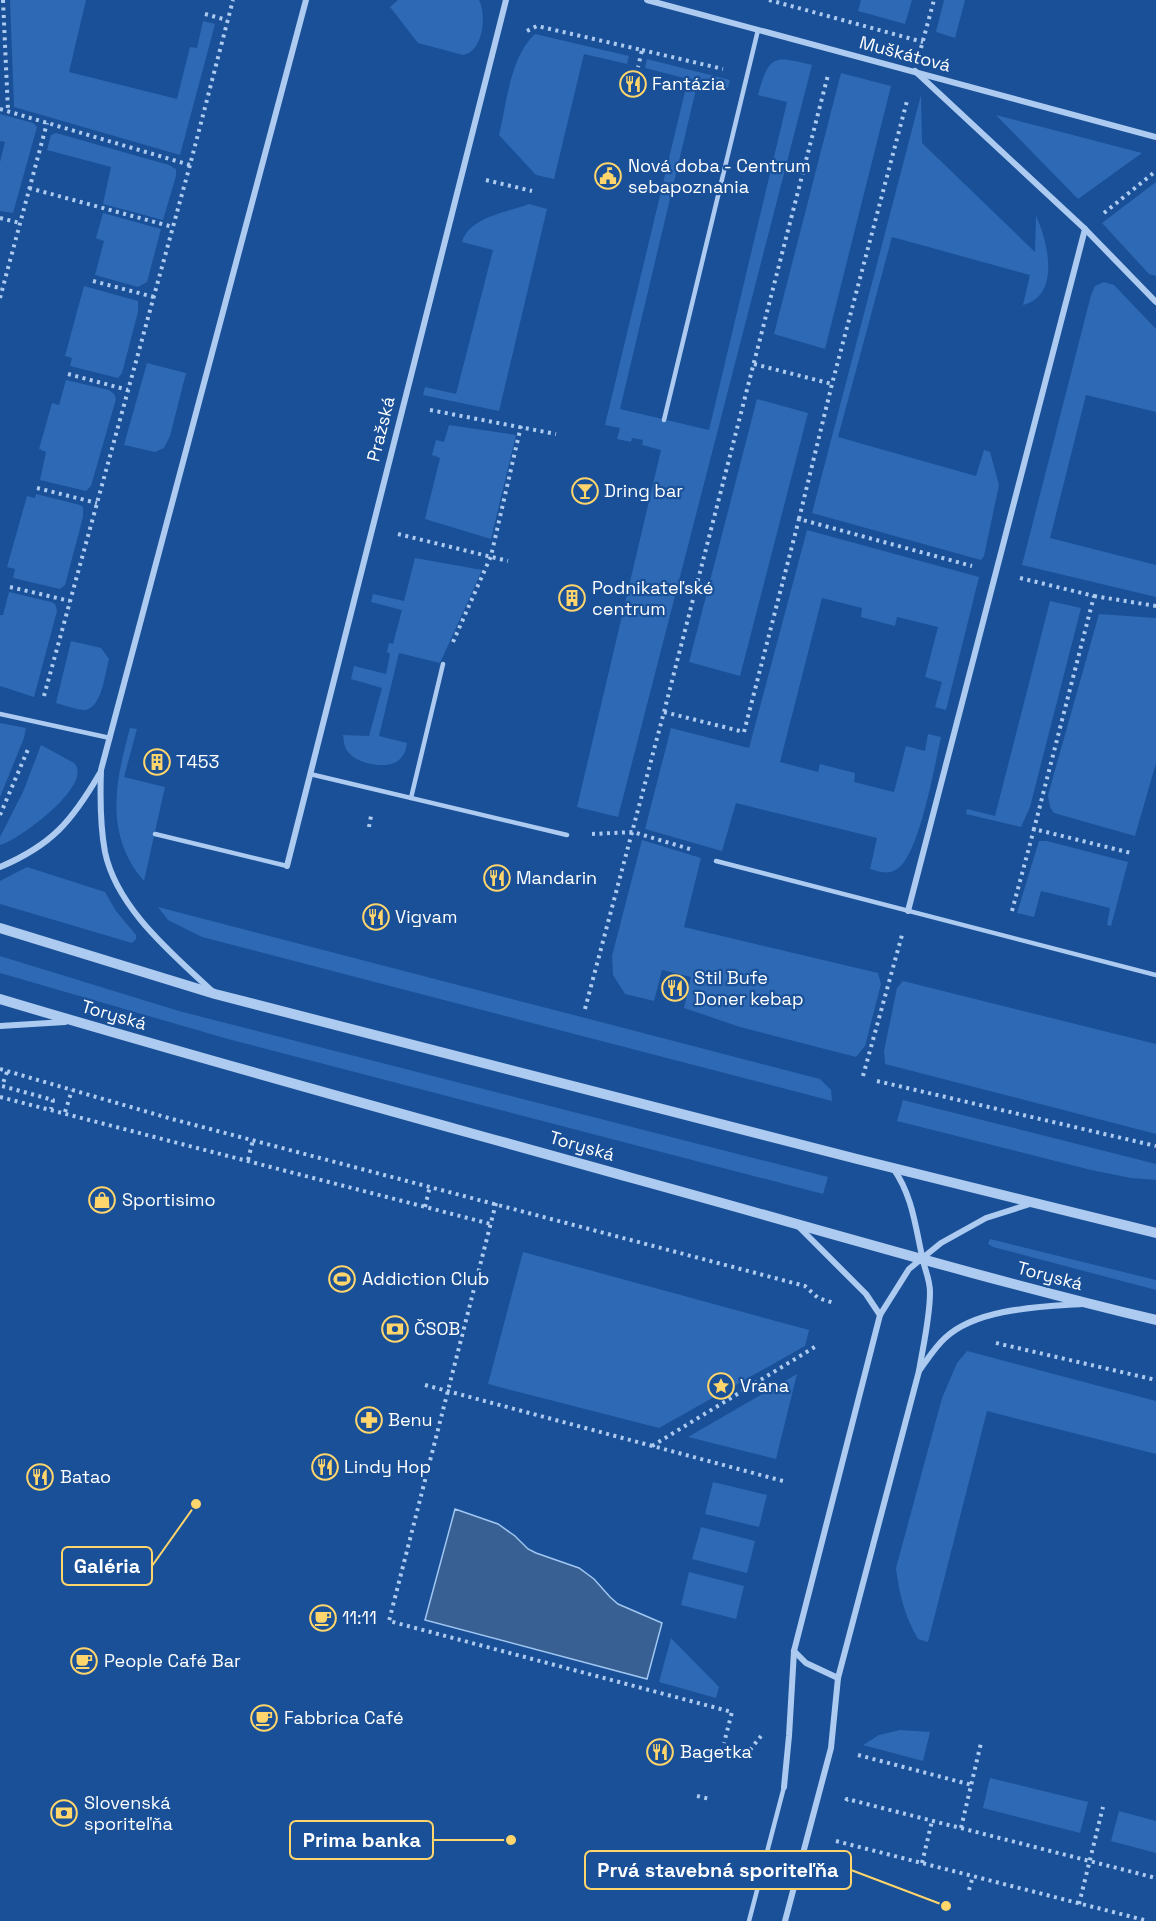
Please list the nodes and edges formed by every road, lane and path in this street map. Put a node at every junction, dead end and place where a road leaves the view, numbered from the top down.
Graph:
1 (3, 0) edge
2 (233, 0) edge
3 (306, 0) edge
4 (506, 0) edge
5 (647, 0) edge
6 (769, 0) edge
7 (934, 0) edge
8 (205, 14) dead end
9 (842, 19) junction
10 (228, 20) junction
11 (758, 30) junction
12 (523, 35) dead end
13 (923, 42) junction
14 (642, 50) junction
15 (834, 51) junction
16 (638, 67) dead end
17 (915, 71) junction
18 (747, 75) junction
19 (0, 109) edge
20 (8, 111) junction
21 (47, 123) junction
22 (1156, 137) edge
23 (190, 165) junction
24 (488, 169) dead end
25 (1156, 171) edge
26 (462, 174) junction
27 (486, 180) junction
28 (29, 188) junction
29 (532, 191) dead end
30 (0, 218) edge
31 (20, 223) junction
32 (173, 226) junction
33 (1085, 229) junction
34 (93, 281) dead end
35 (154, 297) junction
36 (0, 298) edge
37 (1156, 302) edge
38 (754, 364) junction
39 (68, 374) dead end
40 (832, 384) junction
41 (128, 390) junction
42 (403, 406) junction
43 (664, 420) dead end
44 (521, 426) junction
45 (556, 434) dead end
46 (38, 488) dead end
47 (97, 503) junction
48 (799, 519) junction
49 (372, 527) junction
50 (491, 556) junction
51 (508, 561) dead end
52 (995, 572) junction
53 (10, 587) dead end
54 (1095, 596) junction
55 (70, 601) junction
56 (1156, 606) edge
57 (443, 664) joint
58 (664, 712) junction
59 (0, 714) edge
60 (37, 723) junction
61 (110, 738) junction
62 (101, 770) junction
63 (310, 774) junction
64 (411, 798) junction
65 (0, 815) edge
66 (1034, 829) junction
67 (633, 832) junction
68 (155, 834) dead end
69 (567, 835) joint
70 (1131, 853) dead end
71 (716, 861) joint
72 (286, 866) joint
73 (0, 867) edge
74 (908, 911) junction
75 (0, 928) edge
76 (1005, 935) junction
77 (1156, 975) edge
78 (216, 994) junction
79 (0, 999) edge
80 (585, 1009) dead end
81 (74, 1021) junction
82 (0, 1026) edge
83 (0, 1069) edge
84 (7, 1072) junction
85 (863, 1076) dead end
86 (877, 1081) dead end
87 (72, 1090) junction
88 (0, 1097) edge
89 (51, 1109) junction
90 (65, 1113) junction
91 (253, 1140) junction
92 (1156, 1146) edge
93 (248, 1160) junction
94 (892, 1167) junction
95 (430, 1186) junction
96 (1036, 1202) junction
97 (496, 1203) junction
98 (425, 1207) junction
99 (794, 1223) junction
100 (491, 1224) junction
101 (1156, 1233) edge
102 (922, 1259) junction
103 (818, 1298) dead end
104 (1089, 1304) junction
105 (880, 1315) junction
106 (1156, 1320) edge
107 (818, 1345) dead end
108 (919, 1371) junction
109 (425, 1385) dead end
110 (447, 1391) junction
111 (652, 1446) junction
112 (783, 1481) dead end
113 (794, 1651) junction
114 (838, 1678) junction
115 (724, 1743) dead end
116 (981, 1743) dead end
117 (858, 1755) dead end
118 (972, 1785) junction
119 (784, 1787) joint
120 (697, 1796) dead end
121 (710, 1799) dead end
122 (847, 1800) dead end
123 (1103, 1807) dead end
124 (932, 1821) junction
125 (961, 1828) junction
126 (836, 1841) dead end
127 (1090, 1861) junction
128 (922, 1863) junction
129 (972, 1876) junction
130 (1156, 1878) edge
131 (969, 1890) dead end
132 (1079, 1904) junction
133 (749, 1921) edge
134 (785, 1921) edge
135 (1148, 1921) edge

1 - 20 path
2 - 10 path
3 - 61 street
4 - 26 street, Pražská
5 - 11 street, Muškátová
6 - 9 path
7 - 13 path
8 - 10 path
9 - 13 path
9 - 15 path
10 - 23 path
11 - 15 street, Muškátová
11 - 18 lane
12 - 14 path
13 - 17 path
14 - 16 path
14 - 18 path
15 - 17 street, Muškátová
15 - 38 path
17 - 22 street, Muškátová
17 - 33 street
17 - 40 path
18 - 43 lane
19 - 20 path
20 - 21 path
21 - 23 path
21 - 28 path
23 - 32 path
24 - 27 path
25 - 33 path
26 - 27 path
26 - 42 street, Pražská
27 - 29 path
28 - 31 path
28 - 32 path
30 - 31 path
31 - 36 path
32 - 35 path
33 - 37 street
33 - 52 street
34 - 35 path
35 - 41 path
38 - 40 path
38 - 58 path
39 - 41 path
40 - 48 path
41 - 47 path
42 - 44 path
42 - 49 street, Pražská
44 - 45 path
44 - 50 path
46 - 47 path
47 - 55 path
48 - 52 path
48 - 58 path
49 - 50 path
49 - 63 street, Pražská
50 - 51 path
50 - 57 path
52 - 54 path
52 - 74 street
53 - 55 path
54 - 56 path
54 - 66 path
55 - 60 path
57 - 64 lane
58 - 67 path
59 - 60 lane
60 - 61 lane
60 - 65 path
61 - 62 street
62 - 73 street
62 - 78 street
63 - 64 lane
63 - 72 street, Pražská
64 - 69 lane
66 - 70 path
66 - 76 path
67 - 69 path
67 - 71 path
67 - 80 path
68 - 72 lane
71 - 74 lane
74 - 76 lane
74 - 85 path
75 - 78 street
76 - 77 lane
78 - 94 street
79 - 81 street, Toryská
81 - 82 street
81 - 99 street, Toryská
83 - 84 path
84 - 87 path
84 - 89 path
86 - 92 path
87 - 90 path
87 - 91 path
88 - 89 path
89 - 90 path
90 - 93 path
91 - 93 path
91 - 95 path
93 - 98 path
94 - 96 street
94 - 102 street
95 - 97 path
95 - 98 path
96 - 101 street
96 - 102 street
97 - 100 path
97 - 103 path
98 - 100 path
99 - 102 street, Toryská
99 - 105 street
100 - 110 path
102 - 104 street, Toryská
102 - 105 street
102 - 108 street
104 - 106 street, Toryská
104 - 108 street
105 - 113 street
107 - 111 path
108 - 114 street
109 - 110 path
110 - 111 path
110 - 115 path
111 - 112 path
113 - 114 street
113 - 119 street
114 - 134 street
116 - 118 path
117 - 118 path
118 - 125 path
119 - 133 lane
120 - 121 path
122 - 124 path
123 - 127 path
124 - 125 path
124 - 128 path
125 - 127 path
126 - 128 path
127 - 130 path
127 - 132 path
128 - 129 path
129 - 131 path
129 - 132 path
132 - 135 path

